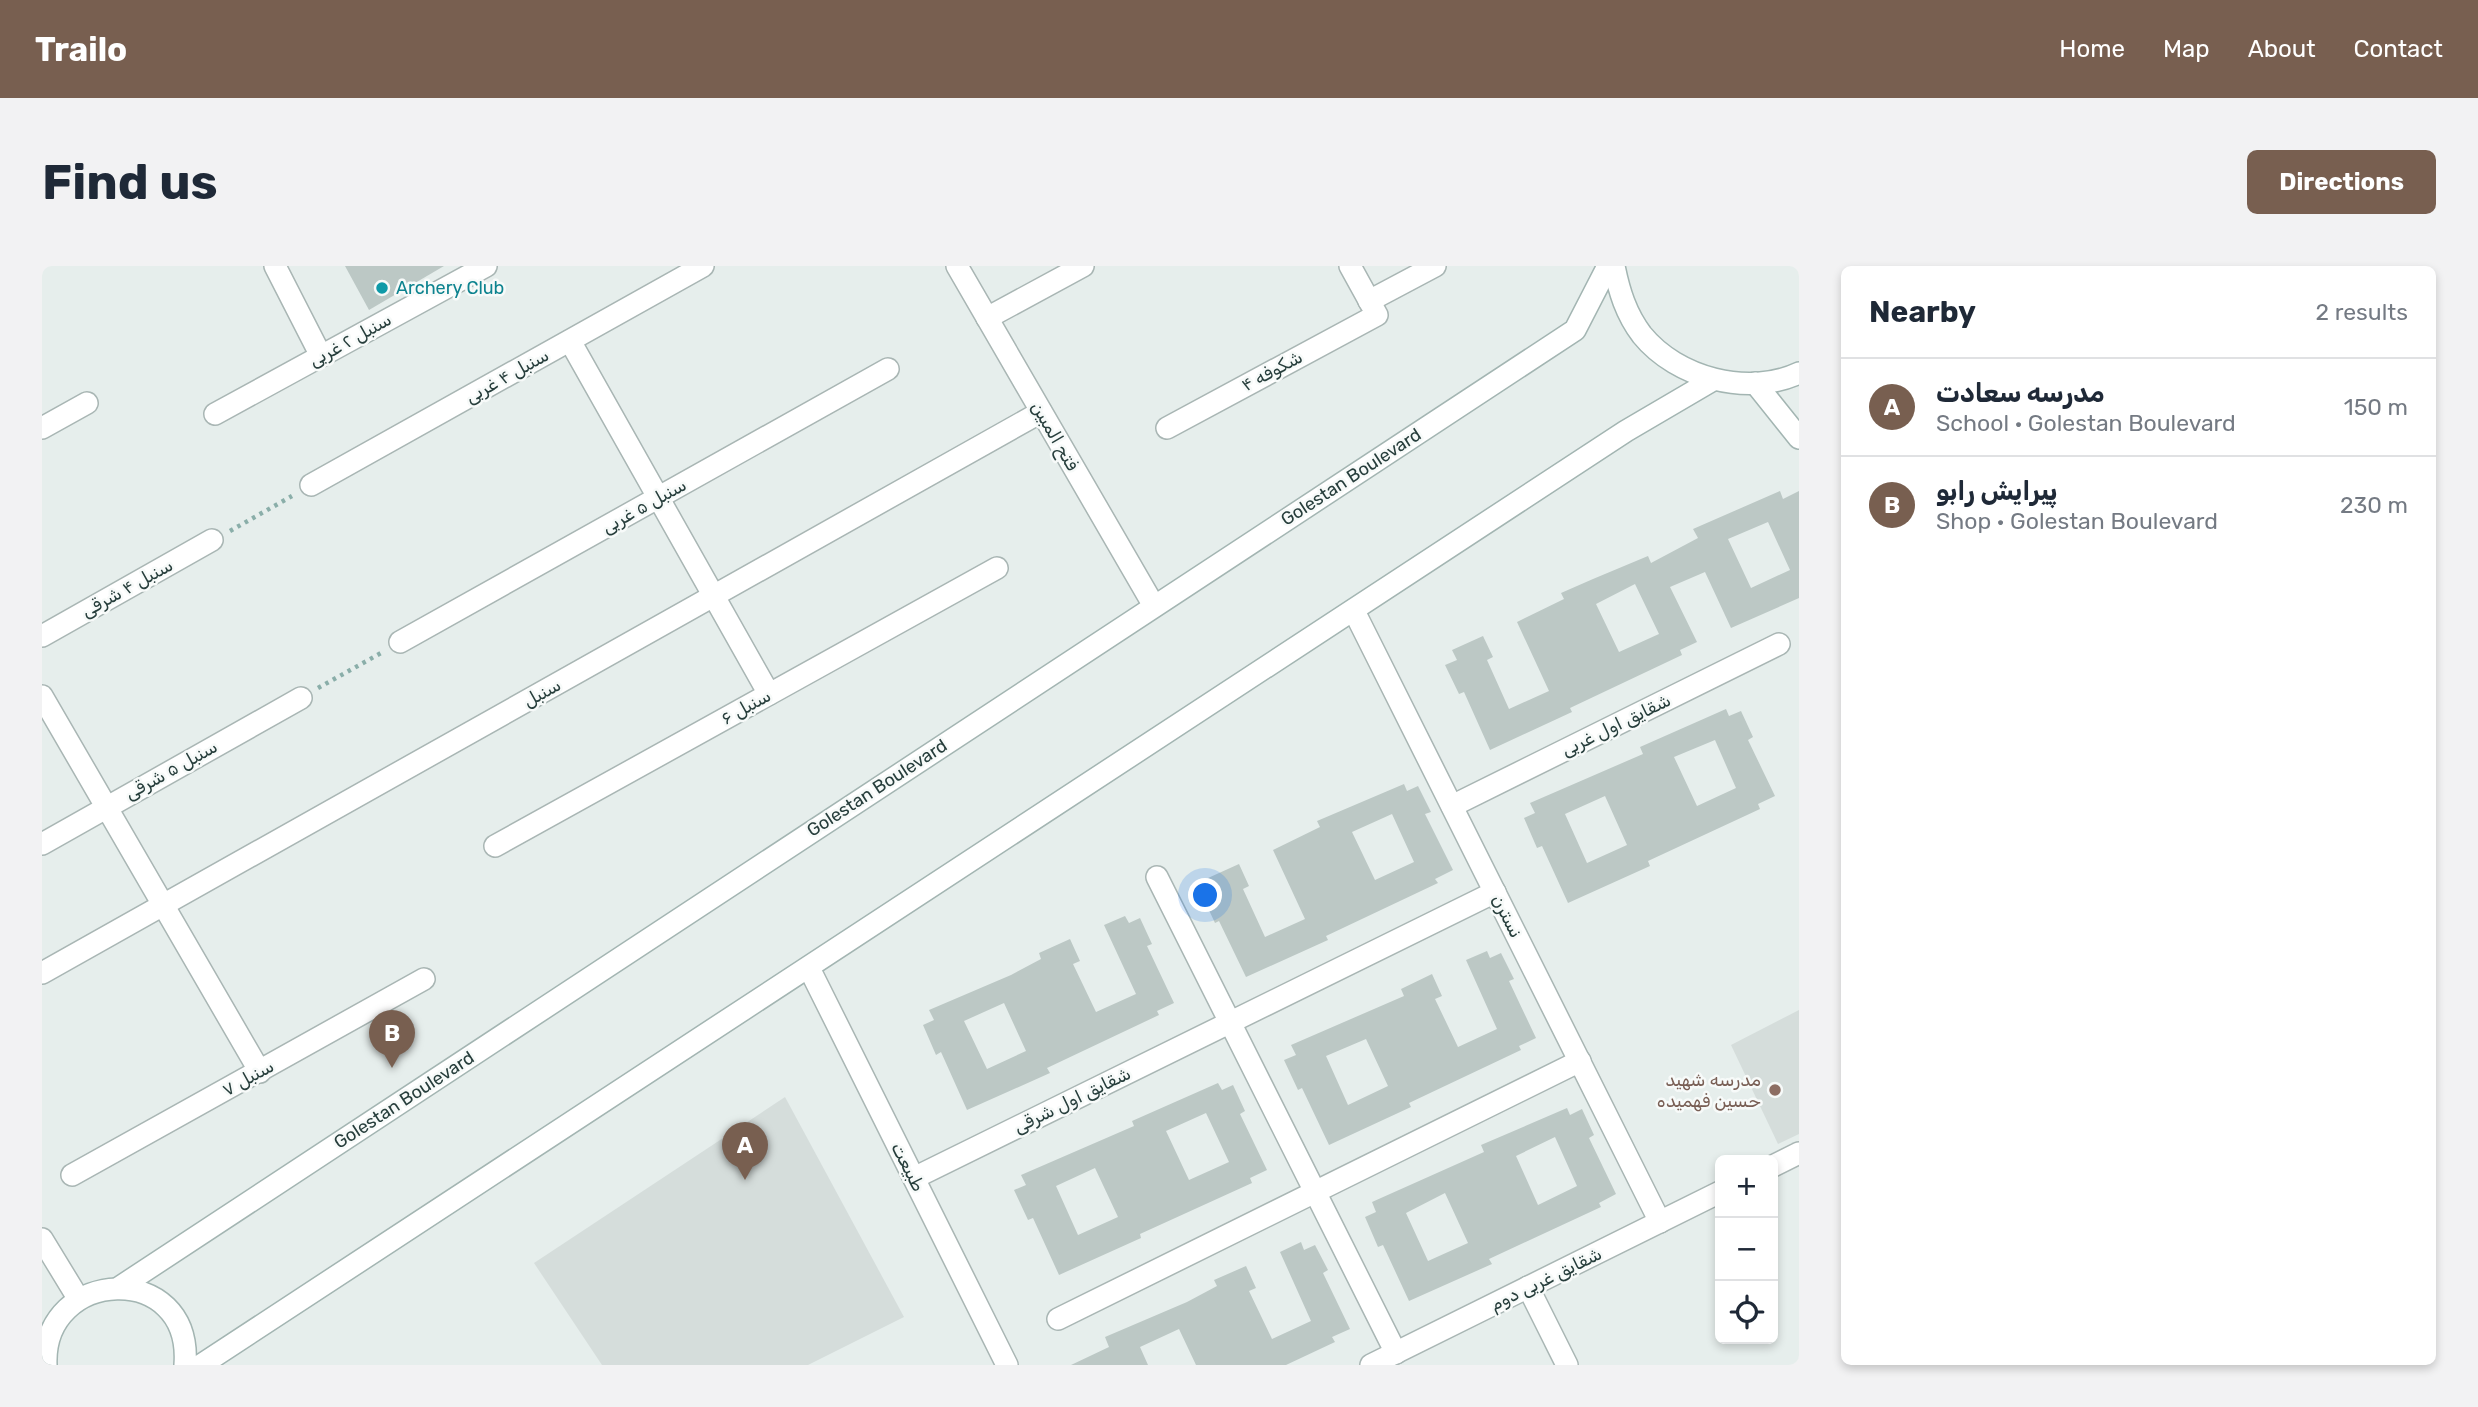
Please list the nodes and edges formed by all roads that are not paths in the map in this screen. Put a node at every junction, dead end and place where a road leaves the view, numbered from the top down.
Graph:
1 (275, 266) edge
2 (486, 266) edge
3 (703, 266) edge
4 (957, 266) edge
5 (1083, 266) edge
6 (1350, 266) edge
7 (1434, 266) edge
8 (1608, 266) edge
9 (1614, 266) edge
10 (1373, 308) junction
11 (987, 318) junction
12 (570, 341) junction
13 (321, 356) junction
14 (888, 369) dead end
15 (1799, 373) edge
16 (1713, 380) junction
17 (1755, 383) junction
18 (87, 404) dead end
19 (1041, 412) junction
20 (215, 414) dead end
21 (42, 428) edge
22 (1167, 428) dead end
23 (1799, 438) edge
24 (311, 485) road end
25 (659, 498) junction
26 (212, 540) road end
27 (997, 568) dead end
28 (714, 596) junction
29 (1154, 606) junction
30 (1354, 611) junction
31 (42, 636) edge
32 (400, 642) road end
33 (1779, 644) dead end
34 (769, 694) junction
35 (42, 696) edge
36 (301, 698) road end
37 (1452, 806) junction
38 (106, 807) junction
39 (42, 844) edge
40 (495, 846) dead end
41 (1157, 877) dead end
42 (1495, 892) junction
43 (163, 905) junction
44 (809, 968) junction
45 (42, 973) edge
46 (424, 979) dead end
47 (1230, 1023) junction
48 (1580, 1061) junction
49 (260, 1072) junction
50 (1799, 1153) edge
51 (1778, 1164) edge
52 (72, 1175) dead end
53 (914, 1178) junction
54 (1315, 1192) junction
55 (1715, 1194) edge
56 (1660, 1222) junction
57 (42, 1239) edge
58 (120, 1287) junction
59 (1528, 1287) junction
60 (78, 1298) junction
61 (1058, 1319) dead end
62 (46, 1334) edge
63 (1396, 1353) junction
64 (46, 1365) edge
65 (185, 1365) edge
66 (201, 1365) edge
67 (1007, 1365) edge
68 (1371, 1365) edge
69 (1567, 1365) edge

1 - 13 street
2 - 13 street, سنبل ۲ غربی
3 - 12 street, سنبل ۴ غربی
4 - 11 street, فتح المبین
5 - 11 street
6 - 10 street
7 - 10 street, شکوفه ۴
8 - 29 street, Golestan Boulevard
9 - 16 street
10 - 22 street, شکوفه ۴
11 - 19 street, فتح المبین
12 - 24 street, سنبل ۴ غربی
12 - 25 street
13 - 20 street, سنبل ۲ غربی
14 - 25 street, سنبل ۵ غربی
15 - 17 street
16 - 17 street
16 - 30 street
17 - 23 street
18 - 21 street
19 - 28 street, سنبل
19 - 29 street, فتح المبین
25 - 28 street
25 - 32 street, سنبل ۵ غربی
26 - 31 street, سنبل ۴ شرقی
27 - 34 street, سنبل ۶
28 - 34 street
28 - 43 street, سنبل
29 - 58 street, Golestan Boulevard
30 - 37 street, نسترن
30 - 44 street
33 - 37 street, شقایق اول غربی
34 - 40 street, سنبل ۶
35 - 38 street
36 - 38 street, سنبل ۵ شرقی
37 - 42 street, نسترن
38 - 39 street, سنبل ۵ شرقی
38 - 43 street
41 - 47 street
42 - 47 street
42 - 48 street, نسترن
43 - 45 street, سنبل
43 - 49 street
44 - 53 street, طبیعت
44 - 66 street
46 - 49 street, سنبل ۷
47 - 53 street, شقایق اول شرقی
47 - 54 street
48 - 54 street
48 - 56 street, نسترن
49 - 52 street, سنبل ۷
50 - 51 street
53 - 67 street, طبیعت
54 - 61 street
54 - 63 street
55 - 56 street, شقایق غربی دوم
56 - 59 street, شقایق غربی دوم
57 - 60 street
58 - 60 street
58 - 65 street
59 - 63 street, شقایق غربی دوم
59 - 69 street
60 - 62 street
62 - 64 street
63 - 68 street, شقایق غربی دوم

